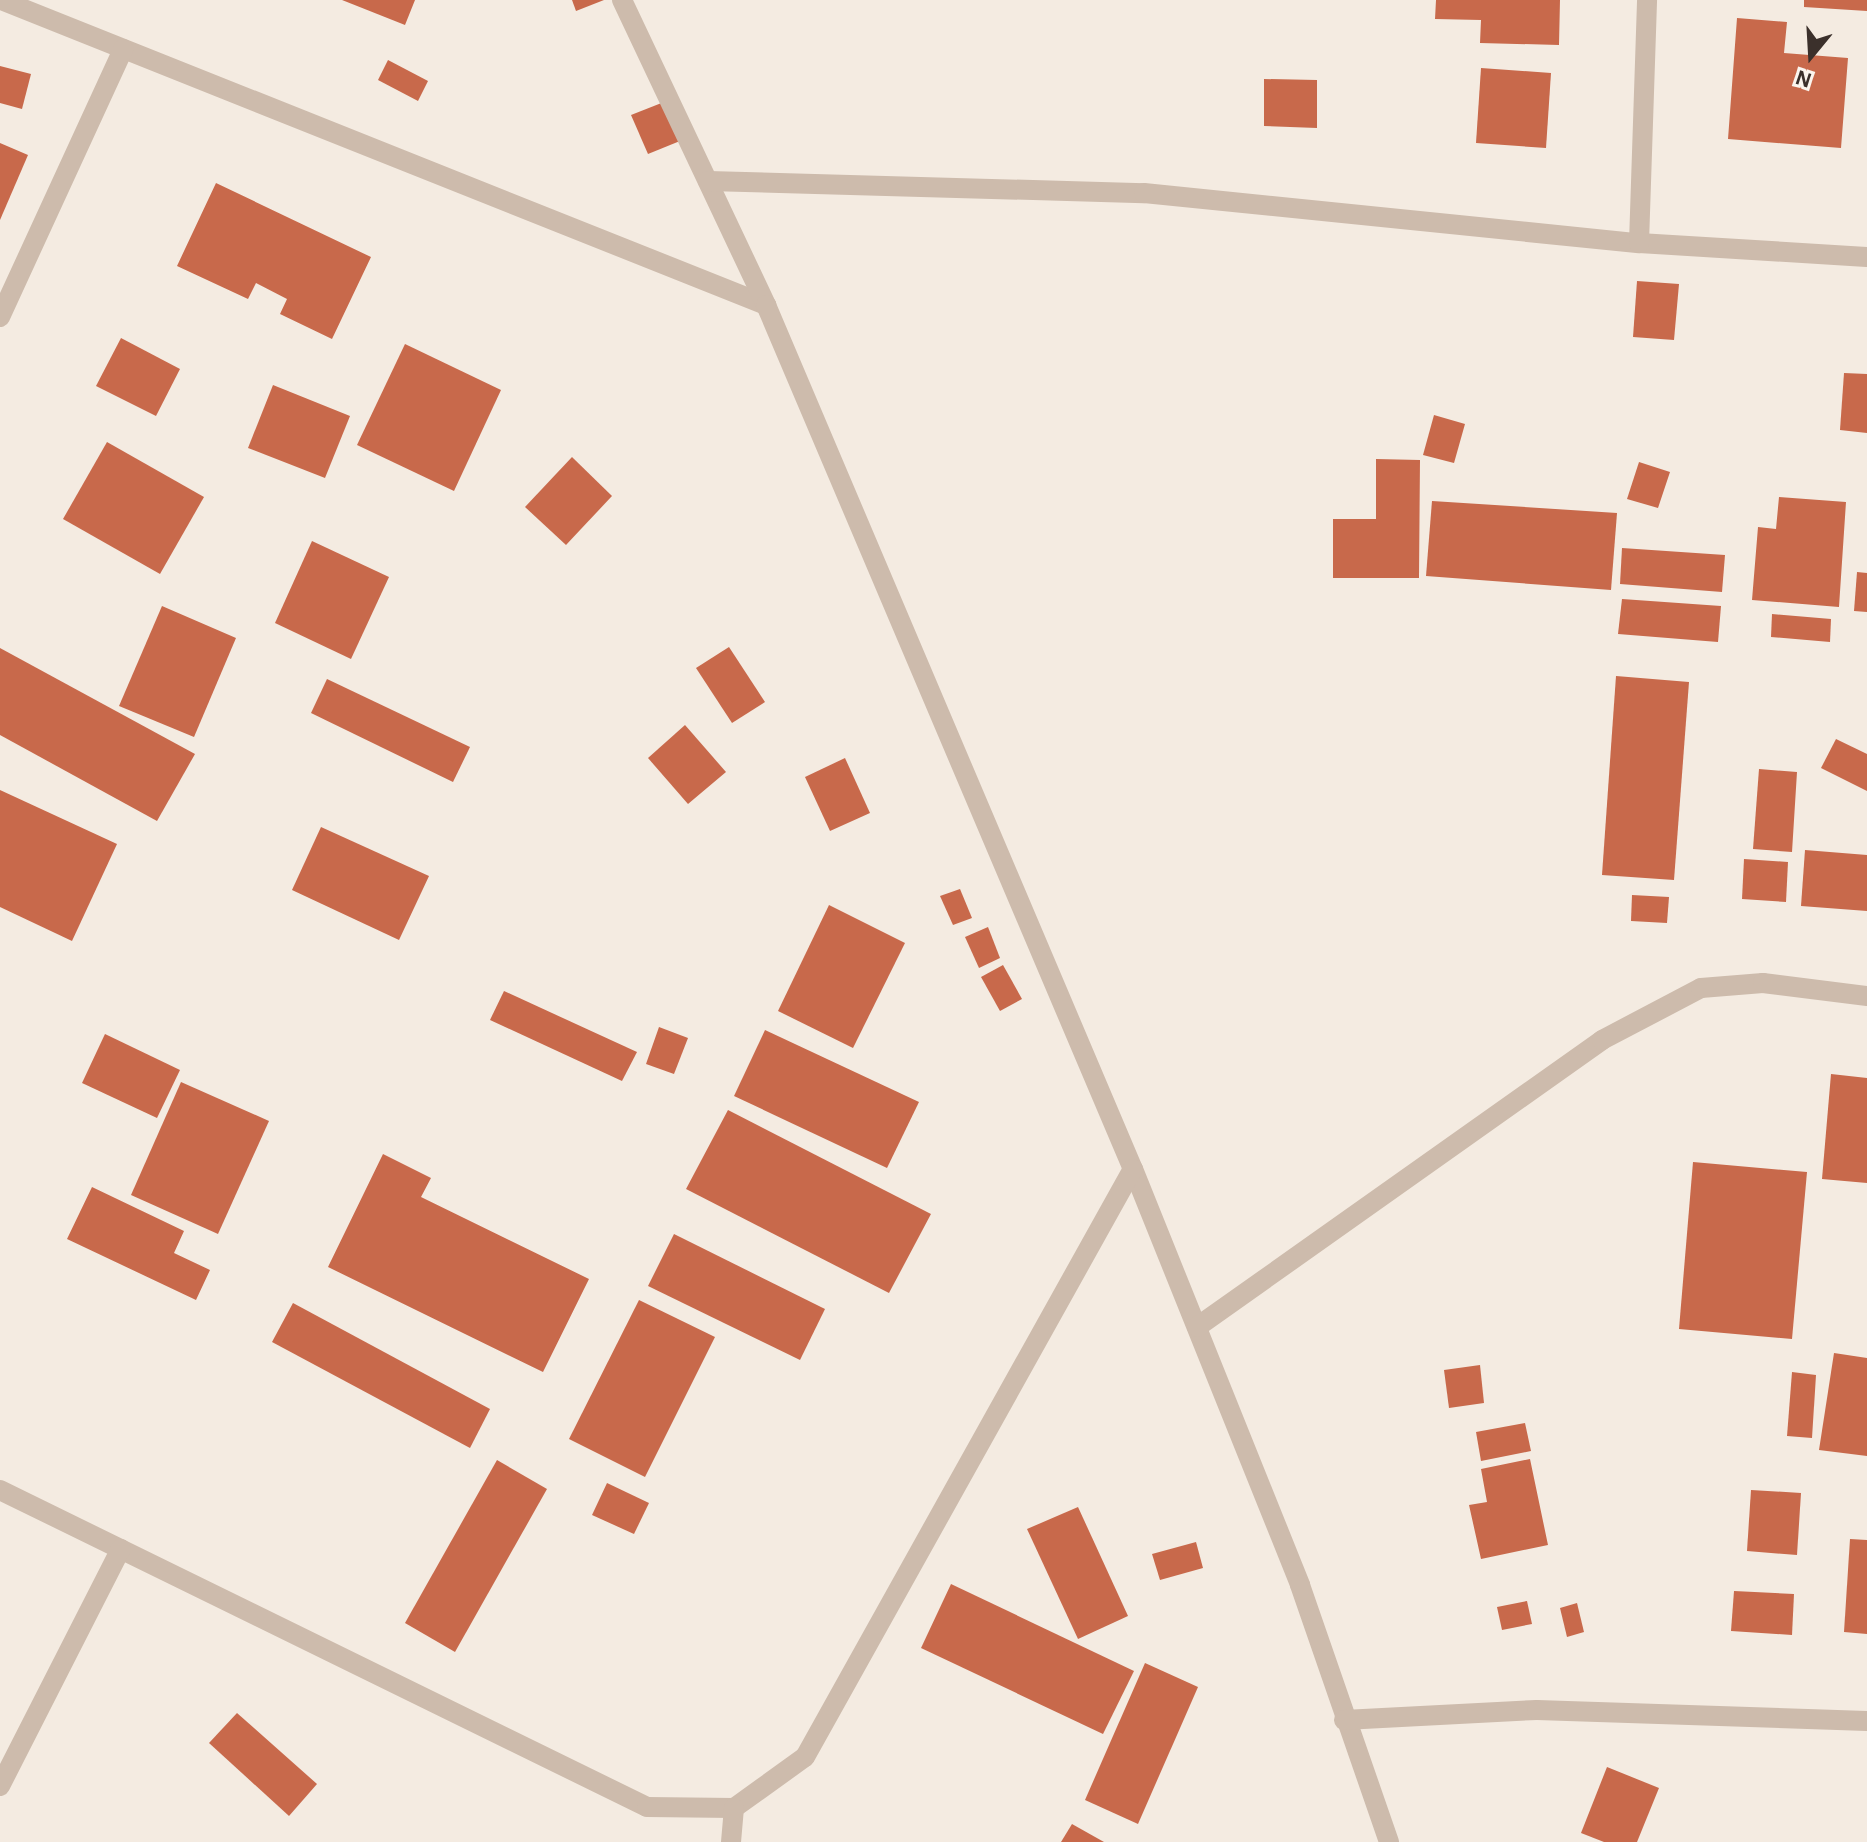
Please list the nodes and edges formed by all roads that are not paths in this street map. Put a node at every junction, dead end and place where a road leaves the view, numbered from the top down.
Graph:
1 (1, 0) edge
2 (622, 0) edge
3 (1647, 0) edge
4 (123, 49) junction
5 (708, 181) junction
6 (1639, 243) junction
7 (1867, 257) edge
8 (766, 305) junction
9 (0, 317) edge
10 (1867, 996) edge
11 (1133, 1169) junction
12 (1197, 1327) junction
13 (0, 1490) edge
14 (121, 1549) junction
15 (1344, 1720) junction
16 (1867, 1721) edge
17 (0, 1786) edge
18 (734, 1808) junction
19 (731, 1842) edge
20 (1389, 1842) edge

1 - 4 street
2 - 5 street
3 - 6 street
4 - 8 street
4 - 9 street
5 - 6 street
5 - 8 street
6 - 7 street
8 - 11 street
10 - 12 street
11 - 12 street
11 - 18 street
12 - 15 street
13 - 14 street
14 - 17 street
14 - 18 street
15 - 16 street
15 - 20 street
18 - 19 street

